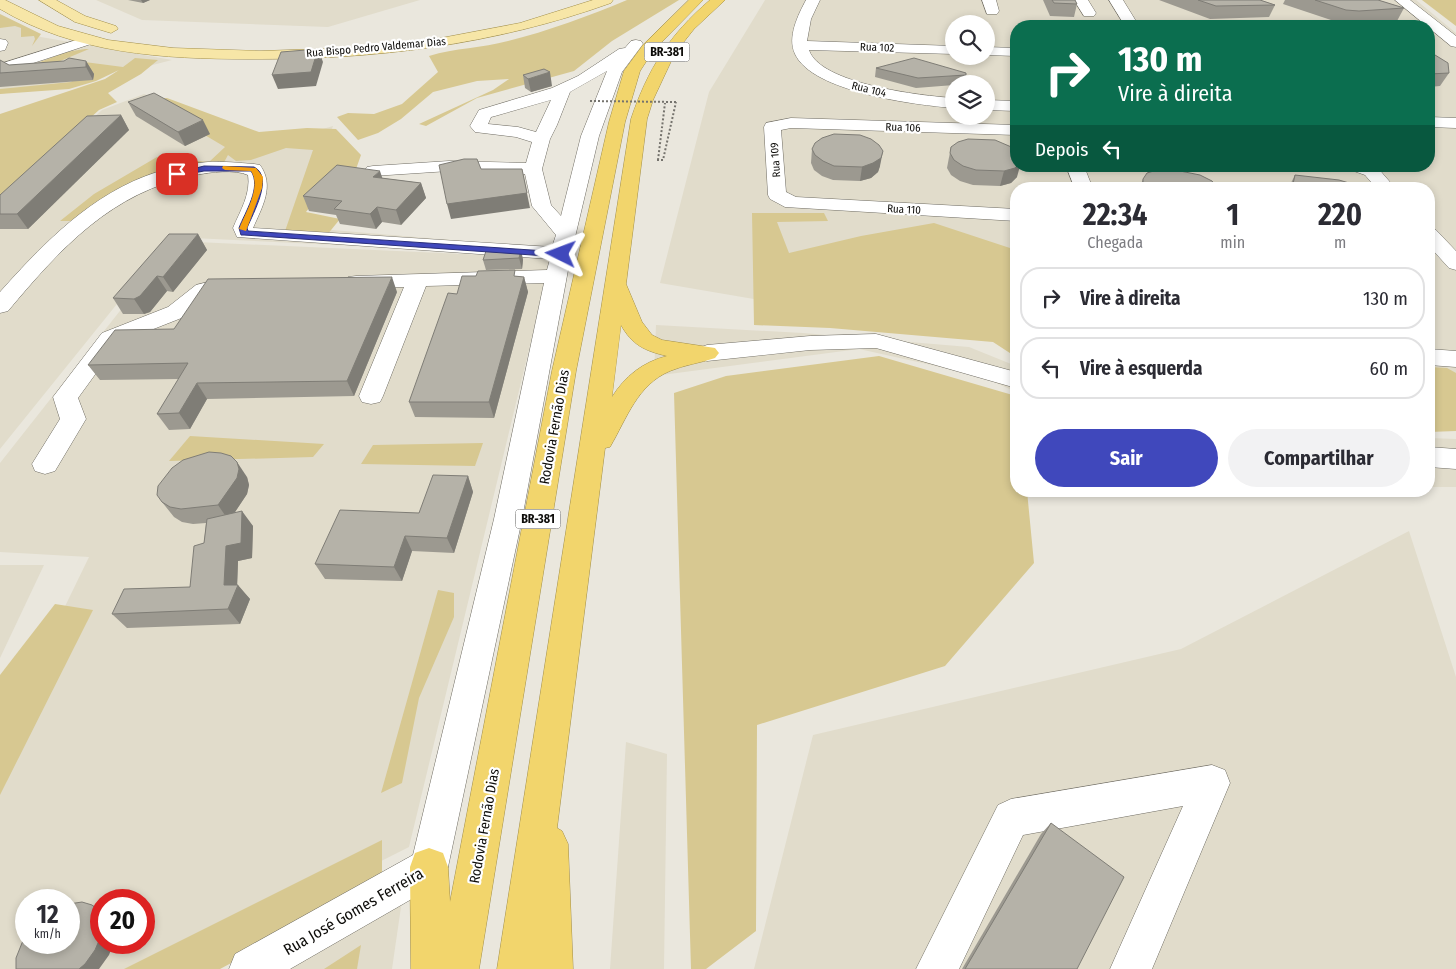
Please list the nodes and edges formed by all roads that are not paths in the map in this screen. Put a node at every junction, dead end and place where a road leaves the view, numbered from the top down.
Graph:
1 (46, 0) edge
2 (567, 0) edge
3 (606, 0) edge
4 (718, 0) edge
5 (813, 0) edge
6 (1081, 0) edge
7 (1116, 0) edge
8 (1402, 0) edge
9 (0, 3) edge
10 (693, 3) edge
11 (1089, 13) dead end
12 (1128, 20) edge
13 (1427, 20) edge
14 (1435, 26) edge
15 (128, 32) dead end
16 (63, 33) junction
17 (89, 40) junction
18 (206, 40) dead end
19 (1456, 43) edge
20 (636, 44) junction
21 (801, 45) junction
22 (945, 50) edge
23 (995, 51) edge
24 (1010, 52) edge
25 (27, 60) junction
26 (1, 69) edge
27 (38, 71) edge
28 (563, 89) junction
29 (945, 104) edge
30 (995, 105) edge
31 (1010, 106) edge
32 (1435, 122) edge
33 (791, 123) joint
34 (1456, 123) edge
35 (1010, 130) edge
36 (541, 139) junction
37 (533, 169) junction
38 (373, 171) edge
39 (1367, 172) edge
40 (1379, 182) edge
41 (792, 203) joint
42 (1010, 215) edge
43 (1435, 241) edge
44 (560, 262) junction
45 (1456, 264) edge
46 (423, 280) junction
47 (334, 282) edge
48 (252, 285) edge
49 (617, 286) junction
50 (0, 306) edge
51 (707, 353) junction
52 (1435, 357) edge
53 (1456, 359) edge
54 (1010, 378) edge
55 (371, 396) dead end
56 (592, 457) junction
57 (1435, 457) edge
58 (1456, 459) edge
59 (45, 464) dead end
60 (547, 765) junction
61 (430, 867) junction
62 (250, 969) edge
63 (432, 969) edge
64 (458, 969) edge
65 (518, 969) edge
66 (552, 969) edge
67 (937, 969) edge
68 (1131, 969) edge

1 - 15 main road
2 - 18 main road, Rua Bispo Pedro Valdemar Dias
3 - 17 main road, Rua Bispo Pedro Valdemar Dias
4 - 49 highway, BR-381
5 - 21 street
6 - 11 street
7 - 12 street
8 - 13 street
9 - 16 main road, Rua Bispo Pedro Valdemar Dias
10 - 20 highway, BR-381
10 - 64 highway, Rodovia Fernão Dias / BR-381
14 - 19 street
16 - 17 main road, Rua Bispo Pedro Valdemar Dias
16 - 25 street
17 - 25 street
20 - 28 street
20 - 44 street, Rodovia Fernão Dias / BR-381
21 - 22 street, Rua 102
21 - 29 street, Rua 104
23 - 24 street
25 - 26 street
26 - 27 street
28 - 36 street
28 - 36 street
30 - 31 street
32 - 34 street
33 - 35 street, Rua 106
33 - 41 street, Rua 109
36 - 37 street
37 - 38 street
37 - 44 street
39 - 40 street
41 - 42 street, Rua 110
43 - 45 street
44 - 46 street
44 - 50 street
44 - 61 street, Rodovia Fernão Dias / BR-381
46 - 47 street
46 - 55 street
48 - 59 street
49 - 51 highway
49 - 56 highway, BR-381
51 - 54 street
51 - 56 highway, BR-381
52 - 53 street
56 - 60 highway, BR-381
57 - 58 street
60 - 65 highway, BR-381
60 - 66 highway
61 - 62 street, Rua José Gomes Ferreira
61 - 63 highway
67 - 68 street

